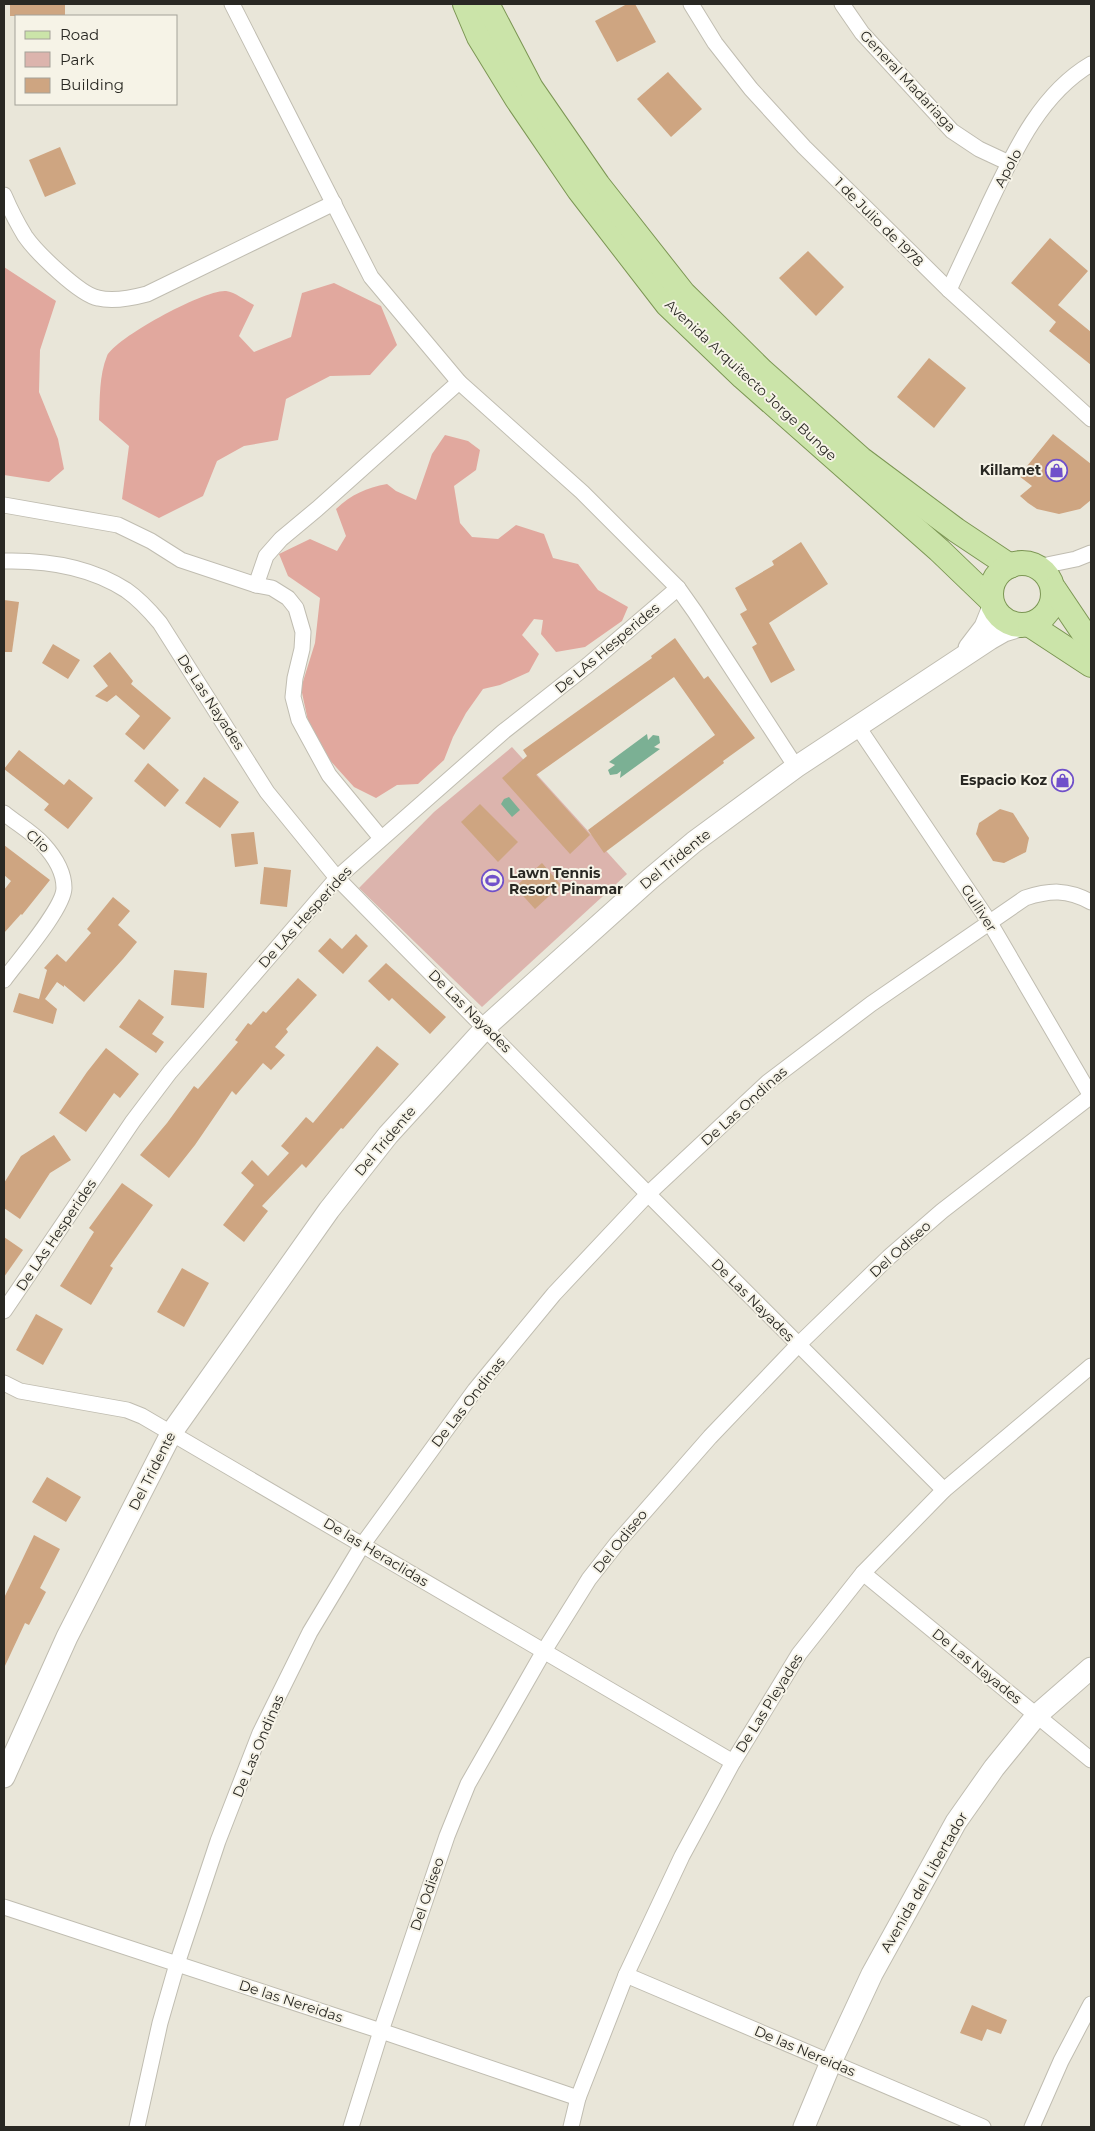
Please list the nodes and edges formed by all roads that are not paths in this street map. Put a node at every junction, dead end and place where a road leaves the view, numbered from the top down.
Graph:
1 (232, 4) edge
2 (466, 4) edge
3 (487, 4) edge
4 (691, 4) edge
5 (842, 4) edge
6 (1091, 64) edge
7 (1009, 163) junction
8 (4, 195) edge
9 (334, 203) junction
10 (948, 290) junction
11 (459, 382) junction
12 (1091, 419) edge
13 (4, 505) edge
14 (1091, 553) edge
15 (4, 561) edge
16 (1010, 566) junction
17 (1037, 567) junction
18 (256, 585) junction
19 (678, 588) junction
20 (1054, 588) junction
21 (992, 604) junction
22 (1025, 625) junction
23 (1091, 644) edge
24 (953, 664) junction
25 (1091, 665) edge
26 (858, 727) junction
27 (796, 767) junction
28 (4, 813) edge
29 (381, 838) junction
30 (337, 878) junction
31 (1091, 902) edge
32 (990, 923) junction
33 (4, 980) edge
34 (486, 1027) junction
35 (1091, 1096) edge
36 (648, 1194) junction
37 (4, 1311) edge
38 (798, 1345) junction
39 (1091, 1366) edge
40 (4, 1383) edge
41 (172, 1432) junction
42 (944, 1490) junction
43 (363, 1544) junction
44 (863, 1573) junction
45 (544, 1651) junction
46 (1091, 1668) edge
47 (1037, 1715) junction
48 (1091, 1760) edge
49 (733, 1762) junction
50 (4, 1777) edge
51 (4, 1907) edge
52 (177, 1964) junction
53 (626, 1975) junction
54 (1091, 2004) edge
55 (381, 2030) junction
56 (831, 2062) junction
57 (578, 2098) junction
58 (136, 2127) edge
59 (351, 2127) edge
60 (571, 2127) edge
61 (804, 2127) edge
62 (983, 2127) edge
63 (1032, 2127) edge

1 - 9 street
2 - 21 main road, Avenida Arquitecto Jorge Bunge
3 - 16 main road, Avenida Arquitecto Jorge Bunge
4 - 10 street, 1 de Julio de 1978
5 - 7 street, General Madariaga
6 - 7 street, Apolo
7 - 10 street, Apolo
8 - 9 street
9 - 11 street
10 - 12 street, 1 de Julio de 1978
11 - 18 street
11 - 19 street
13 - 18 street
14 - 17 street
15 - 30 street, De Las Nayades
16 - 17 main road
16 - 21 main road
17 - 20 main road
18 - 29 street
19 - 27 street
19 - 29 street, De LAs Hesperides
20 - 22 main road
20 - 23 main road
21 - 22 main road
21 - 24 main road, Del Tridente
22 - 24 main road, Del Tridente
22 - 25 main road
24 - 26 main road, Del Tridente
26 - 27 main road, Del Tridente
26 - 32 street, Gulliver
27 - 34 main road, Del Tridente
28 - 33 street, Clio
29 - 30 street, De LAs Hesperides
30 - 34 street, De Las Nayades
30 - 37 street, De LAs Hesperides
31 - 32 street, De Las Ondinas
32 - 35 street, Gulliver
32 - 36 street, De Las Ondinas
34 - 36 street, De Las Nayades
34 - 41 main road, Del Tridente
35 - 38 street, Del Odiseo
36 - 38 street, De Las Nayades
36 - 43 street, De Las Ondinas
38 - 42 street, De Las Nayades
38 - 45 street, Del Odiseo
39 - 42 street, De Las Pleyades
40 - 41 street, De las Heraclidas
41 - 43 street, De las Heraclidas
41 - 50 main road, Del Tridente
42 - 44 street, De Las Pleyades
43 - 45 street, De las Heraclidas
43 - 52 street, De Las Ondinas
44 - 47 street, De Las Nayades
44 - 49 street, De Las Pleyades
45 - 49 street, De las Heraclidas
45 - 55 street, Del Odiseo
46 - 47 main road, Avenida del Libertador
47 - 48 street, De Las Nayades
47 - 56 main road, Avenida del Libertador
49 - 53 street, De Las Pleyades
51 - 52 street, De las Nereidas
52 - 55 street, De las Nereidas
52 - 58 street, De Las Ondinas
53 - 56 street, De las Nereidas
53 - 57 street, De Las Pleyades
54 - 63 street
55 - 57 street, De las Nereidas
55 - 59 street, Del Odiseo
56 - 61 main road, Avenida del Libertador
56 - 62 street, De las Nereidas
57 - 60 street, De Las Pleyades

